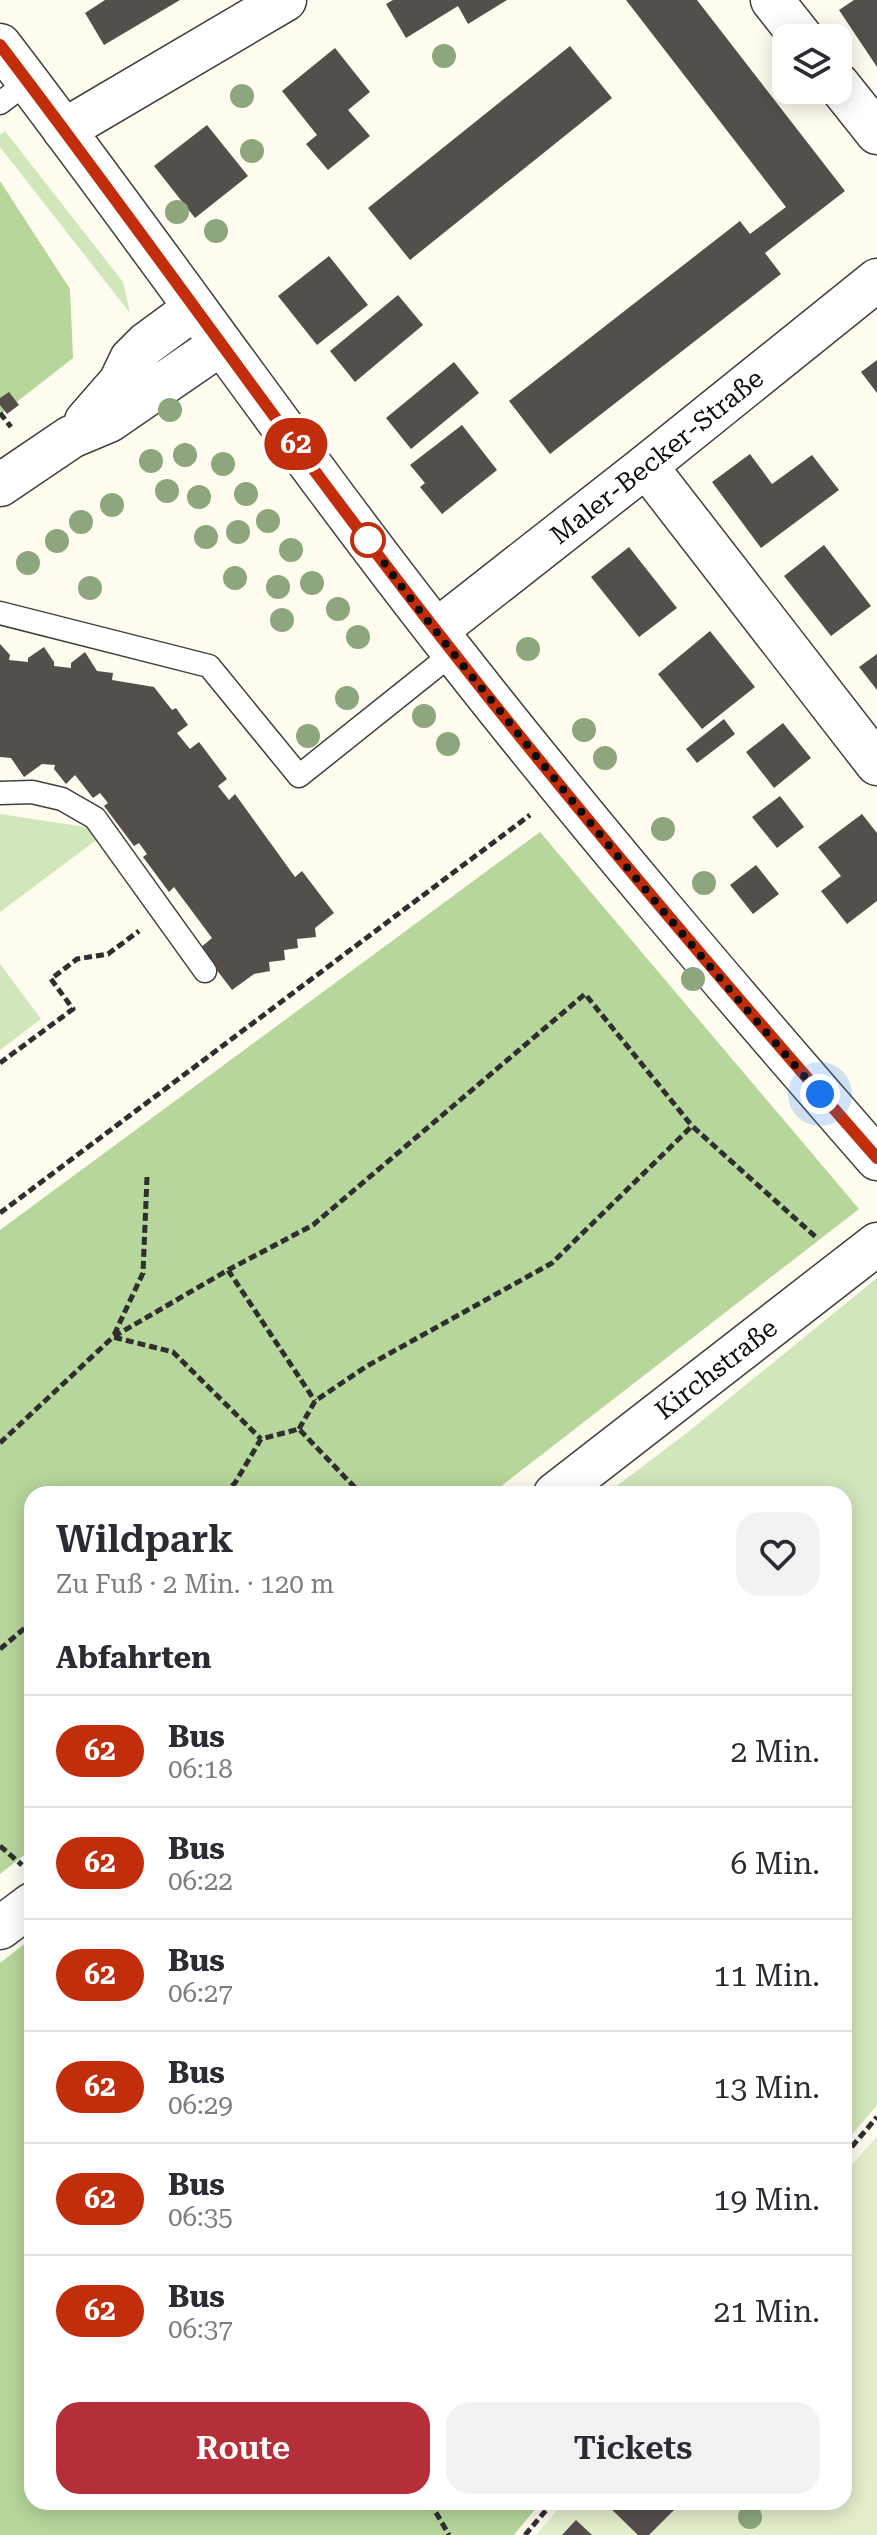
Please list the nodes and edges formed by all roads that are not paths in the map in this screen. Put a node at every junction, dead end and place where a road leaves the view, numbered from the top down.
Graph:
1 (285, 0) edge
2 (772, 0) edge
3 (791, 24) edge
4 (0, 45) edge
5 (14, 93) edge
6 (852, 102) edge
7 (64, 130) junction
8 (877, 133) edge
9 (877, 280) edge
10 (195, 308) junction
11 (221, 344) junction
12 (71, 437) junction
13 (646, 466) junction
14 (0, 485) edge
15 (0, 613) edge
16 (445, 641) junction
17 (877, 764) edge
18 (0, 793) edge
19 (205, 971) dead end
20 (877, 1159) edge
21 (877, 1244) edge
22 (565, 1486) edge
23 (24, 1895) edge
24 (0, 1928) edge

1 - 7 street
2 - 3 street
4 - 5 street
5 - 7 street
6 - 8 street
7 - 10 street
9 - 13 street, Maler-Becker-Straße
10 - 11 street
10 - 12 street
11 - 12 street
11 - 16 street
12 - 14 street
13 - 16 street, Maler-Becker-Straße
13 - 17 street
15 - 16 lane
16 - 20 street
18 - 19 lane
21 - 22 street, Kirchstraße
23 - 24 street

